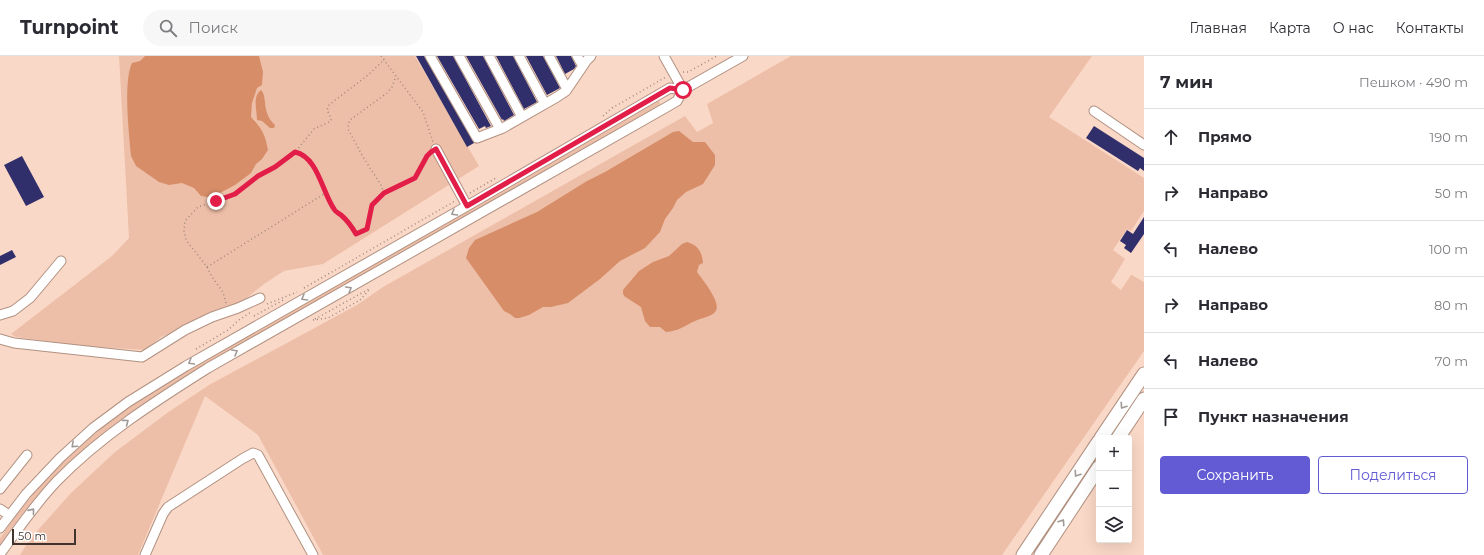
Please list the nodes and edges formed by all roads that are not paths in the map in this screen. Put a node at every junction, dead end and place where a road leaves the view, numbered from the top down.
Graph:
1 (430, 56) edge
2 (459, 56) edge
3 (489, 56) edge
4 (519, 56) edge
5 (549, 56) edge
6 (577, 56) edge
7 (591, 56) edge
8 (664, 56) edge
9 (743, 56) edge
10 (583, 66) junction
11 (567, 88) junction
12 (683, 90) junction
13 (545, 104) junction
14 (1094, 111) dead end
15 (522, 117) junction
16 (500, 129) junction
17 (1144, 145) edge
18 (436, 149) road end
19 (467, 206) junction
20 (61, 260) dead end
21 (260, 298) dead end
22 (0, 315) edge
23 (0, 339) edge
24 (1144, 374) edge
25 (1144, 399) edge
26 (1103, 435) edge
27 (1120, 435) edge
28 (1096, 446) edge
29 (28, 456) dead end
30 (1096, 471) edge
31 (0, 489) edge
32 (0, 509) edge
33 (9, 515) junction
34 (0, 528) edge
35 (0, 554) edge
36 (145, 555) edge
37 (312, 555) edge
38 (1023, 555) edge
39 (1041, 555) edge

1 - 16 street
2 - 16 street
3 - 15 street
4 - 13 street
5 - 11 street
6 - 10 street
7 - 10 street
8 - 12 street
9 - 12 street
10 - 11 street
11 - 13 street
12 - 19 street
35 -> 12 street
13 - 15 street
14 - 17 street
15 - 16 street
18 - 19 street
19 -> 33 street
20 - 22 street
21 - 23 street
24 -> 26 highway
25 - 27 highway
28 -> 38 highway
29 - 31 street
39 -> 30 highway
32 - 33 street
33 - 34 street
36 - 37 street

